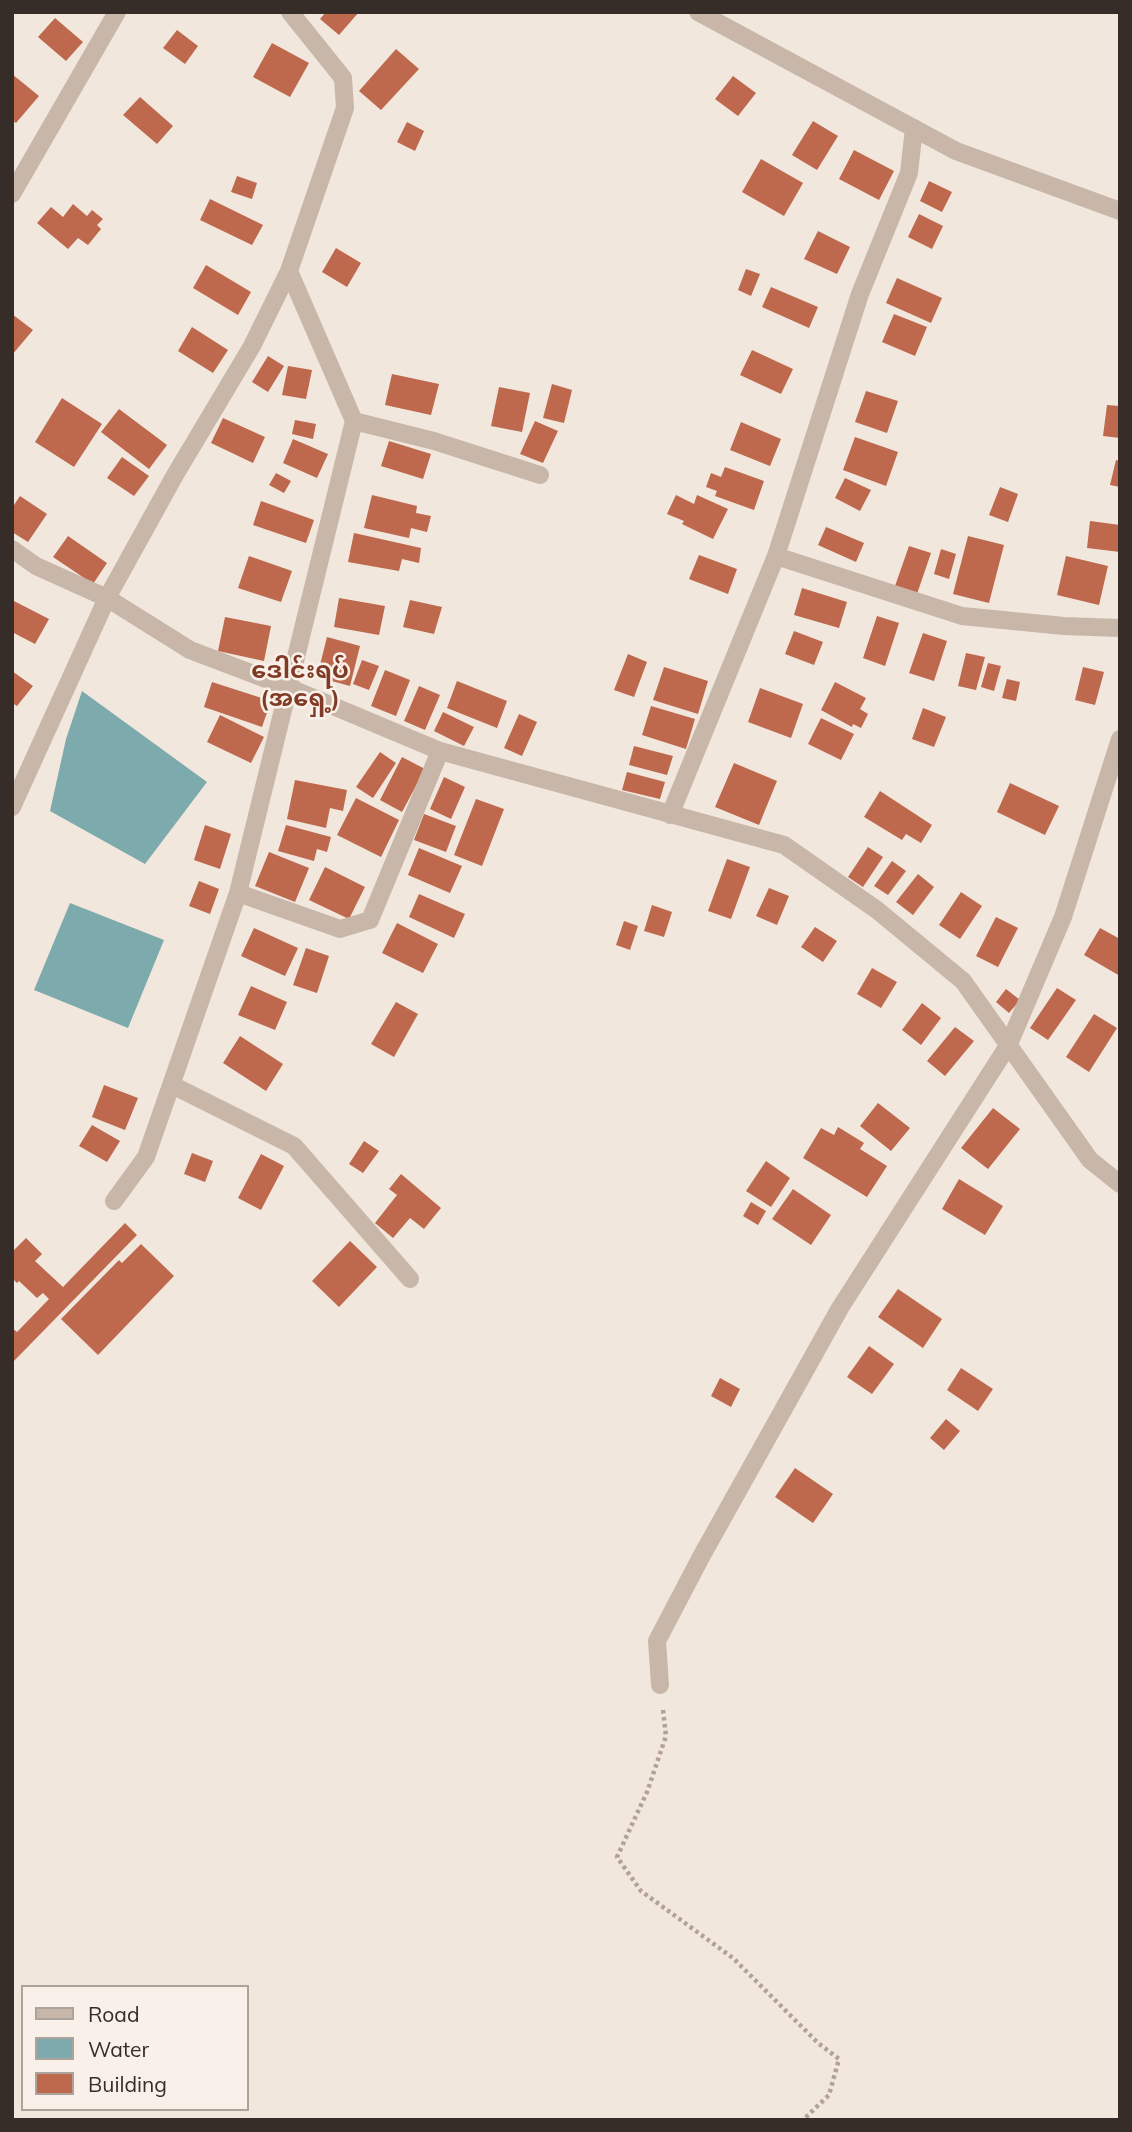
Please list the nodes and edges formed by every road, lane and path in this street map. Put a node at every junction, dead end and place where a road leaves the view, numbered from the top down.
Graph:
1 (117, 12) edge
2 (290, 12) edge
3 (698, 12) edge
4 (914, 128) junction
5 (12, 194) edge
6 (1120, 211) edge
7 (289, 271) junction
8 (354, 421) junction
9 (540, 475) dead end
10 (12, 550) edge
11 (776, 556) junction
12 (107, 598) junction
13 (1120, 628) edge
14 (290, 688) junction
15 (1120, 740) edge
16 (440, 751) junction
17 (12, 807) edge
18 (670, 815) junction
19 (238, 893) junction
20 (1009, 1044) junction
21 (172, 1085) junction
22 (1120, 1184) edge
23 (114, 1201) dead end
24 (410, 1279) dead end
25 (660, 1685) joint
26 (803, 2120) edge

1 - 5 street
2 - 7 street
3 - 4 street
4 - 6 street
4 - 11 street
7 - 8 street
7 - 12 street
8 - 9 street
8 - 14 street
10 - 12 street
11 - 13 street
11 - 18 street
12 - 14 street
12 - 17 street
14 - 16 street
14 - 19 street
15 - 20 street
16 - 18 street
16 - 19 street
18 - 20 street
19 - 21 street
20 - 22 street
20 - 25 street
21 - 23 street
21 - 24 street
25 - 26 path

